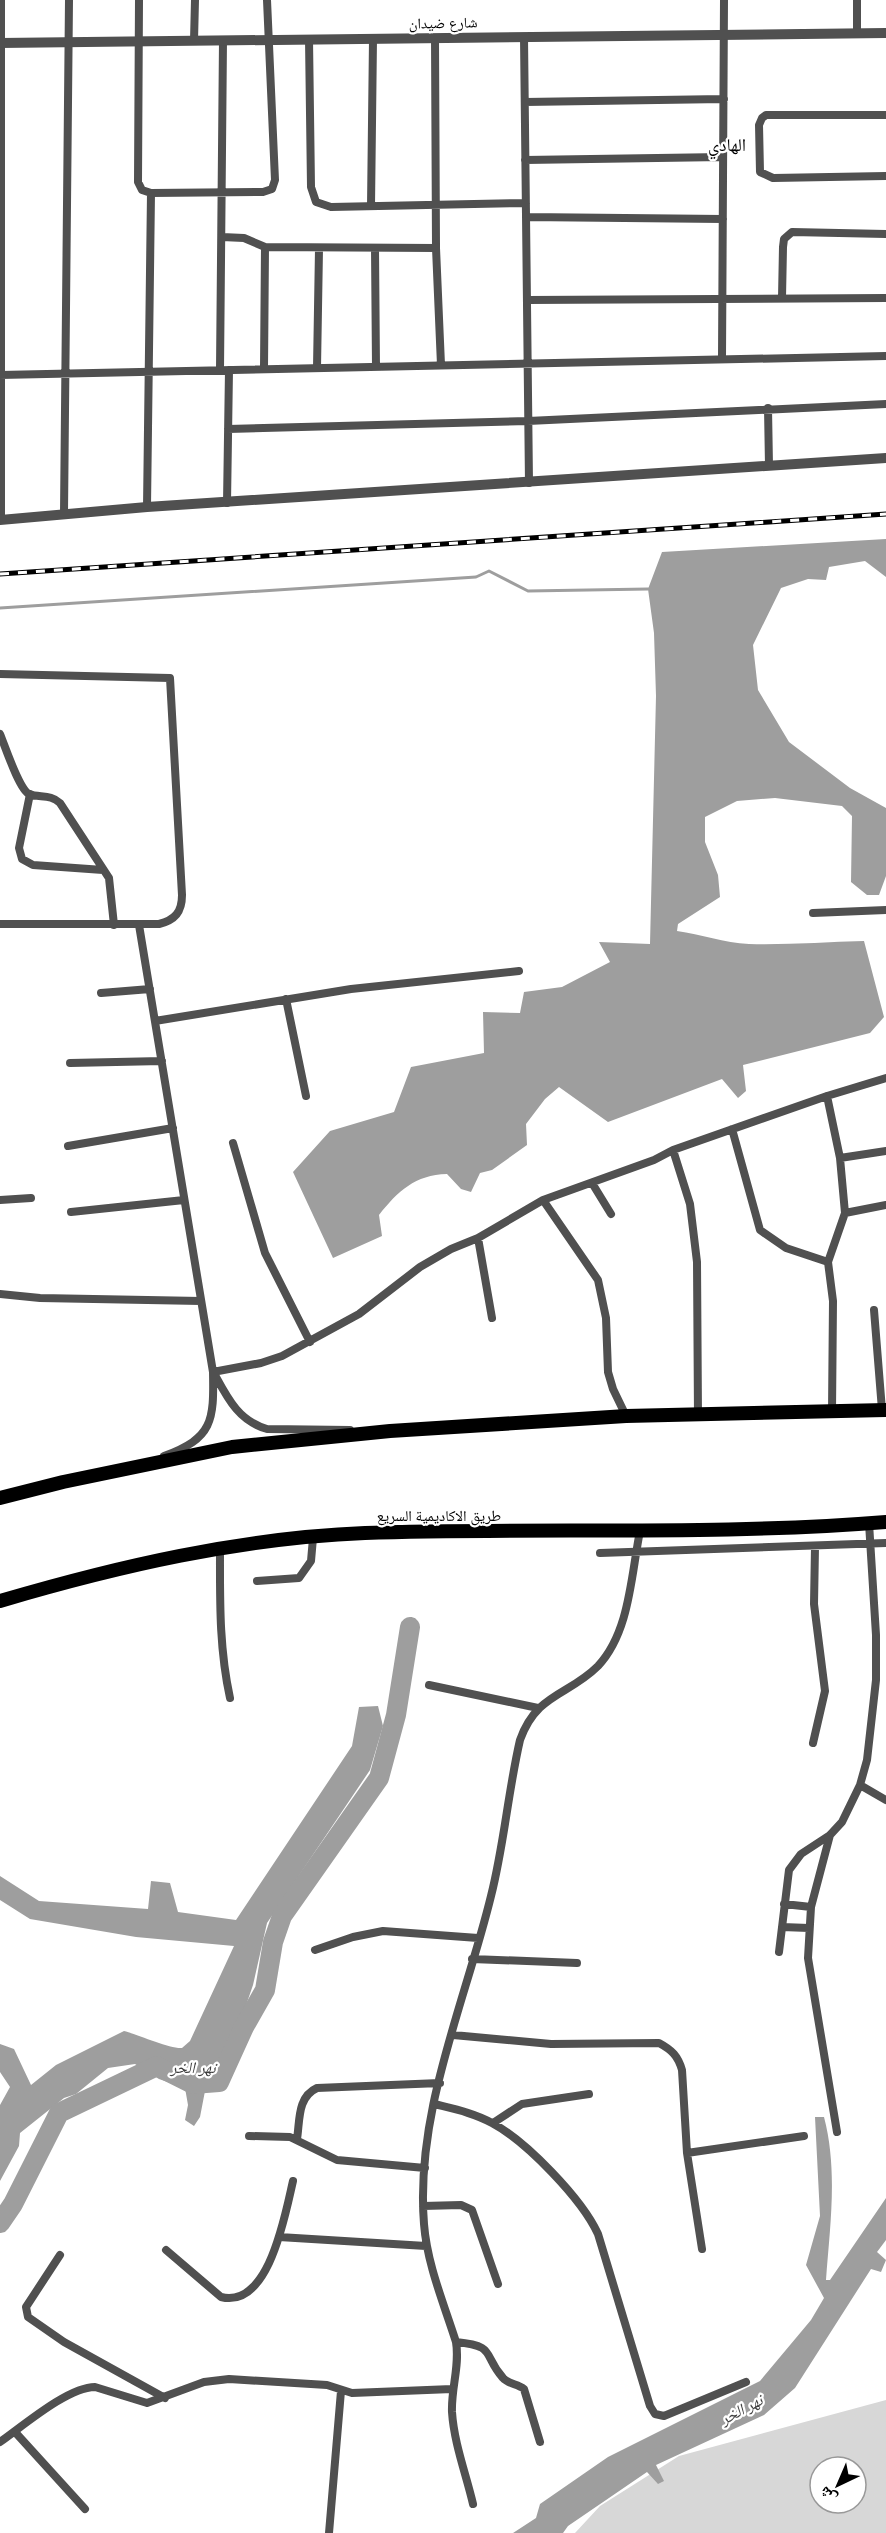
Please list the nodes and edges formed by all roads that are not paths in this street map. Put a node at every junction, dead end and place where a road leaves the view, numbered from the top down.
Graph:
1 (1, 0) edge
2 (69, 0) edge
3 (139, 0) edge
4 (195, 0) edge
5 (267, 0) edge
6 (724, 0) edge
7 (857, 0) edge
8 (856, 33) junction
9 (886, 33) edge
10 (724, 35) junction
11 (524, 37) junction
12 (435, 38) junction
13 (309, 39) junction
14 (373, 39) junction
15 (223, 40) junction
16 (268, 40) junction
17 (141, 41) junction
18 (194, 41) junction
19 (68, 42) junction
20 (1, 43) edge
21 (724, 99) junction
22 (525, 102) junction
23 (886, 114) edge
24 (723, 157) junction
25 (525, 160) junction
26 (886, 177) edge
27 (223, 191) junction
28 (151, 193) junction
29 (526, 203) junction
30 (435, 204) junction
31 (370, 206) junction
32 (526, 218) junction
33 (723, 219) junction
34 (886, 234) edge
35 (222, 237) junction
36 (265, 247) junction
37 (375, 248) junction
38 (436, 248) junction
39 (319, 249) junction
40 (723, 297) junction
41 (782, 298) junction
42 (886, 298) edge
43 (527, 300) junction
44 (886, 356) edge
45 (722, 359) junction
46 (528, 363) junction
47 (441, 365) junction
48 (376, 367) junction
49 (317, 368) junction
50 (264, 369) junction
51 (224, 370) junction
52 (147, 372) junction
53 (66, 373) junction
54 (1, 375) edge
55 (886, 404) edge
56 (768, 408) junction
57 (528, 421) junction
58 (228, 429) junction
59 (886, 458) edge
60 (769, 466) junction
61 (529, 483) junction
62 (227, 503) junction
63 (147, 507) junction
64 (64, 514) junction
65 (0, 520) edge
66 (0, 674) edge
67 (0, 734) edge
68 (30, 794) junction
69 (103, 870) junction
70 (886, 910) edge
71 (813, 913) dead end
72 (0, 924) edge
73 (114, 925) junction
74 (139, 925) junction
75 (519, 971) dead end
76 (150, 989) junction
77 (101, 993) dead end
78 (286, 999) junction
79 (155, 1021) junction
80 (162, 1061) junction
81 (70, 1063) dead end
82 (886, 1078) edge
83 (306, 1096) dead end
84 (827, 1096) junction
85 (173, 1128) junction
86 (732, 1129) junction
87 (233, 1143) dead end
88 (68, 1146) dead end
89 (673, 1150) junction
90 (886, 1150) edge
91 (840, 1158) junction
92 (592, 1183) junction
93 (31, 1198) dead end
94 (0, 1200) edge
95 (184, 1200) junction
96 (543, 1200) junction
97 (886, 1205) edge
98 (71, 1212) dead end
99 (845, 1213) junction
100 (611, 1214) dead end
101 (478, 1238) junction
102 (828, 1262) junction
103 (0, 1294) edge
104 (201, 1300) junction
105 (874, 1310) dead end
106 (492, 1318) dead end
107 (310, 1342) junction
108 (213, 1372) junction
109 (884, 1410) edge
110 (832, 1412) junction
111 (698, 1415) junction
112 (626, 1416) junction
113 (390, 1431) junction
114 (127, 1468) junction
115 (0, 1498) edge
116 (886, 1522) edge
117 (869, 1524) junction
118 (640, 1531) junction
119 (313, 1538) junction
120 (886, 1543) edge
121 (870, 1544) junction
122 (815, 1547) junction
123 (220, 1549) junction
124 (636, 1552) junction
125 (600, 1553) dead end
126 (257, 1581) dead end
127 (0, 1601) edge
128 (429, 1684) dead end
129 (230, 1698) dead end
130 (538, 1708) junction
131 (813, 1743) dead end
132 (860, 1785) junction
133 (886, 1800) edge
134 (830, 1835) junction
135 (784, 1904) junction
136 (811, 1907) junction
137 (782, 1928) junction
138 (809, 1928) junction
139 (478, 1938) junction
140 (315, 1950) dead end
141 (780, 1952) dead end
142 (472, 1959) junction
143 (577, 1963) dead end
144 (453, 2035) junction
145 (440, 2083) junction
146 (589, 2094) dead end
147 (434, 2104) junction
148 (493, 2123) junction
149 (837, 2132) dead end
150 (249, 2136) dead end
151 (804, 2136) dead end
152 (297, 2139) junction
153 (687, 2153) junction
154 (425, 2168) junction
155 (294, 2181) dead end
156 (423, 2206) junction
157 (279, 2237) junction
158 (426, 2246) junction
159 (702, 2249) dead end
160 (166, 2250) dead end
161 (60, 2254) dead end
162 (498, 2284) dead end
163 (456, 2342) junction
164 (747, 2382) dead end
165 (452, 2389) junction
166 (341, 2391) junction
167 (165, 2398) junction
168 (15, 2432) junction
169 (0, 2442) edge
170 (540, 2442) dead end
171 (473, 2504) dead end
172 (85, 2509) dead end
173 (329, 2533) edge

1 - 20 street
2 - 19 street
3 - 17 street
4 - 18 street
5 - 16 street
6 - 10 street
7 - 8 street
8 - 9 street, شارع ضيدان
8 - 10 street, شارع ضيدان
10 - 11 street, شارع ضيدان
10 - 21 street
11 - 12 street, شارع ضيدان
11 - 22 street
12 - 14 street, شارع ضيدان
12 - 30 street
13 - 14 street, شارع ضيدان
13 - 16 street, شارع ضيدان
13 - 31 street
14 - 31 street
15 - 16 street, شارع ضيدان
15 - 18 street, شارع ضيدان
15 - 27 street
16 - 27 street
17 - 18 street, شارع ضيدان
17 - 19 street, شارع ضيدان
17 - 28 street
19 - 20 street, شارع ضيدان
19 - 53 street
20 - 54 street
21 - 22 street
21 - 24 street
22 - 25 street
23 - 26 street
24 - 25 street
24 - 33 street
25 - 29 street
27 - 28 street
27 - 35 street
28 - 52 street
29 - 30 street
29 - 32 street
30 - 31 street
30 - 38 street
32 - 33 street
32 - 43 street
33 - 40 street
34 - 41 street
35 - 36 street
35 - 51 street
36 - 39 street
36 - 50 street
37 - 38 street
37 - 39 street
37 - 48 street
38 - 47 street
39 - 49 street
40 - 41 street
40 - 43 street
40 - 45 street
41 - 42 street
43 - 46 street
44 - 45 street
45 - 46 street
46 - 47 street
46 - 57 street
47 - 48 street
48 - 49 street
49 - 50 street
50 - 51 street
51 - 52 street
51 - 58 street
52 - 53 street
52 - 63 street
53 - 54 street
53 - 64 street
54 - 65 street
55 - 56 street
56 - 57 street
56 - 60 street
57 - 58 street
57 - 61 street
58 - 62 street
59 - 60 street
60 - 61 street
61 - 62 street
62 - 63 street
63 - 64 street
64 - 65 street
66 - 74 street
67 - 68 street
68 - 69 street
68 - 69 street
69 - 73 street
70 - 71 street
72 - 73 street
73 - 74 street
74 - 76 street
75 - 78 street
76 - 77 street
76 - 79 street
78 - 79 street
78 - 83 street
79 - 80 street
80 - 81 street
80 - 85 street
82 - 84 street
84 - 86 street
84 - 91 street
85 - 88 street
85 - 95 street
86 - 89 street
86 - 102 street
87 - 107 street
89 - 92 street
89 - 111 street
90 - 91 street
91 - 99 street
92 - 96 street
92 - 100 street
93 - 94 street
95 - 98 street
95 - 104 street
96 - 101 street
96 - 112 street
97 - 99 street
99 - 102 street
101 - 106 street
101 - 107 street
102 - 110 street
103 - 104 street
104 - 108 street
105 - 109 street
107 - 108 street
108 - 113 street
108 - 114 street
109 - 110 highway
110 - 111 highway
111 - 112 highway
112 - 113 highway
113 - 114 highway
114 - 115 highway
116 - 117 highway, طريق الاكاديمية السريع
117 - 118 highway, طريق الاكاديمية السريع
117 - 121 street
118 - 119 highway, طريق الاكاديمية السريع
118 - 124 street
119 - 123 highway, طريق الاكاديمية السريع
119 - 126 street
120 - 121 street
121 - 122 street
121 - 132 street
122 - 124 street
122 - 131 street
123 - 127 highway, طريق الاكاديمية السريع
123 - 129 street
124 - 125 street
124 - 130 street
128 - 130 street
130 - 139 street
132 - 133 street
132 - 134 street
134 - 135 street
134 - 136 street
135 - 136 street
135 - 137 street
136 - 138 street
137 - 138 street
137 - 141 street
138 - 149 street
139 - 140 street
139 - 142 street
142 - 143 street
142 - 144 street
144 - 145 street
144 - 153 street
145 - 147 street
145 - 152 street
146 - 148 street
147 - 148 street
147 - 154 street
148 - 164 street
150 - 152 street
151 - 153 street
152 - 154 street
153 - 159 street
154 - 156 street
155 - 157 street
156 - 158 street
156 - 162 street
157 - 158 street
157 - 160 street
158 - 163 street
161 - 167 street
163 - 165 street
163 - 170 street
165 - 166 street
165 - 171 street
166 - 167 street
166 - 173 street
167 - 168 street
168 - 169 street
168 - 172 street

